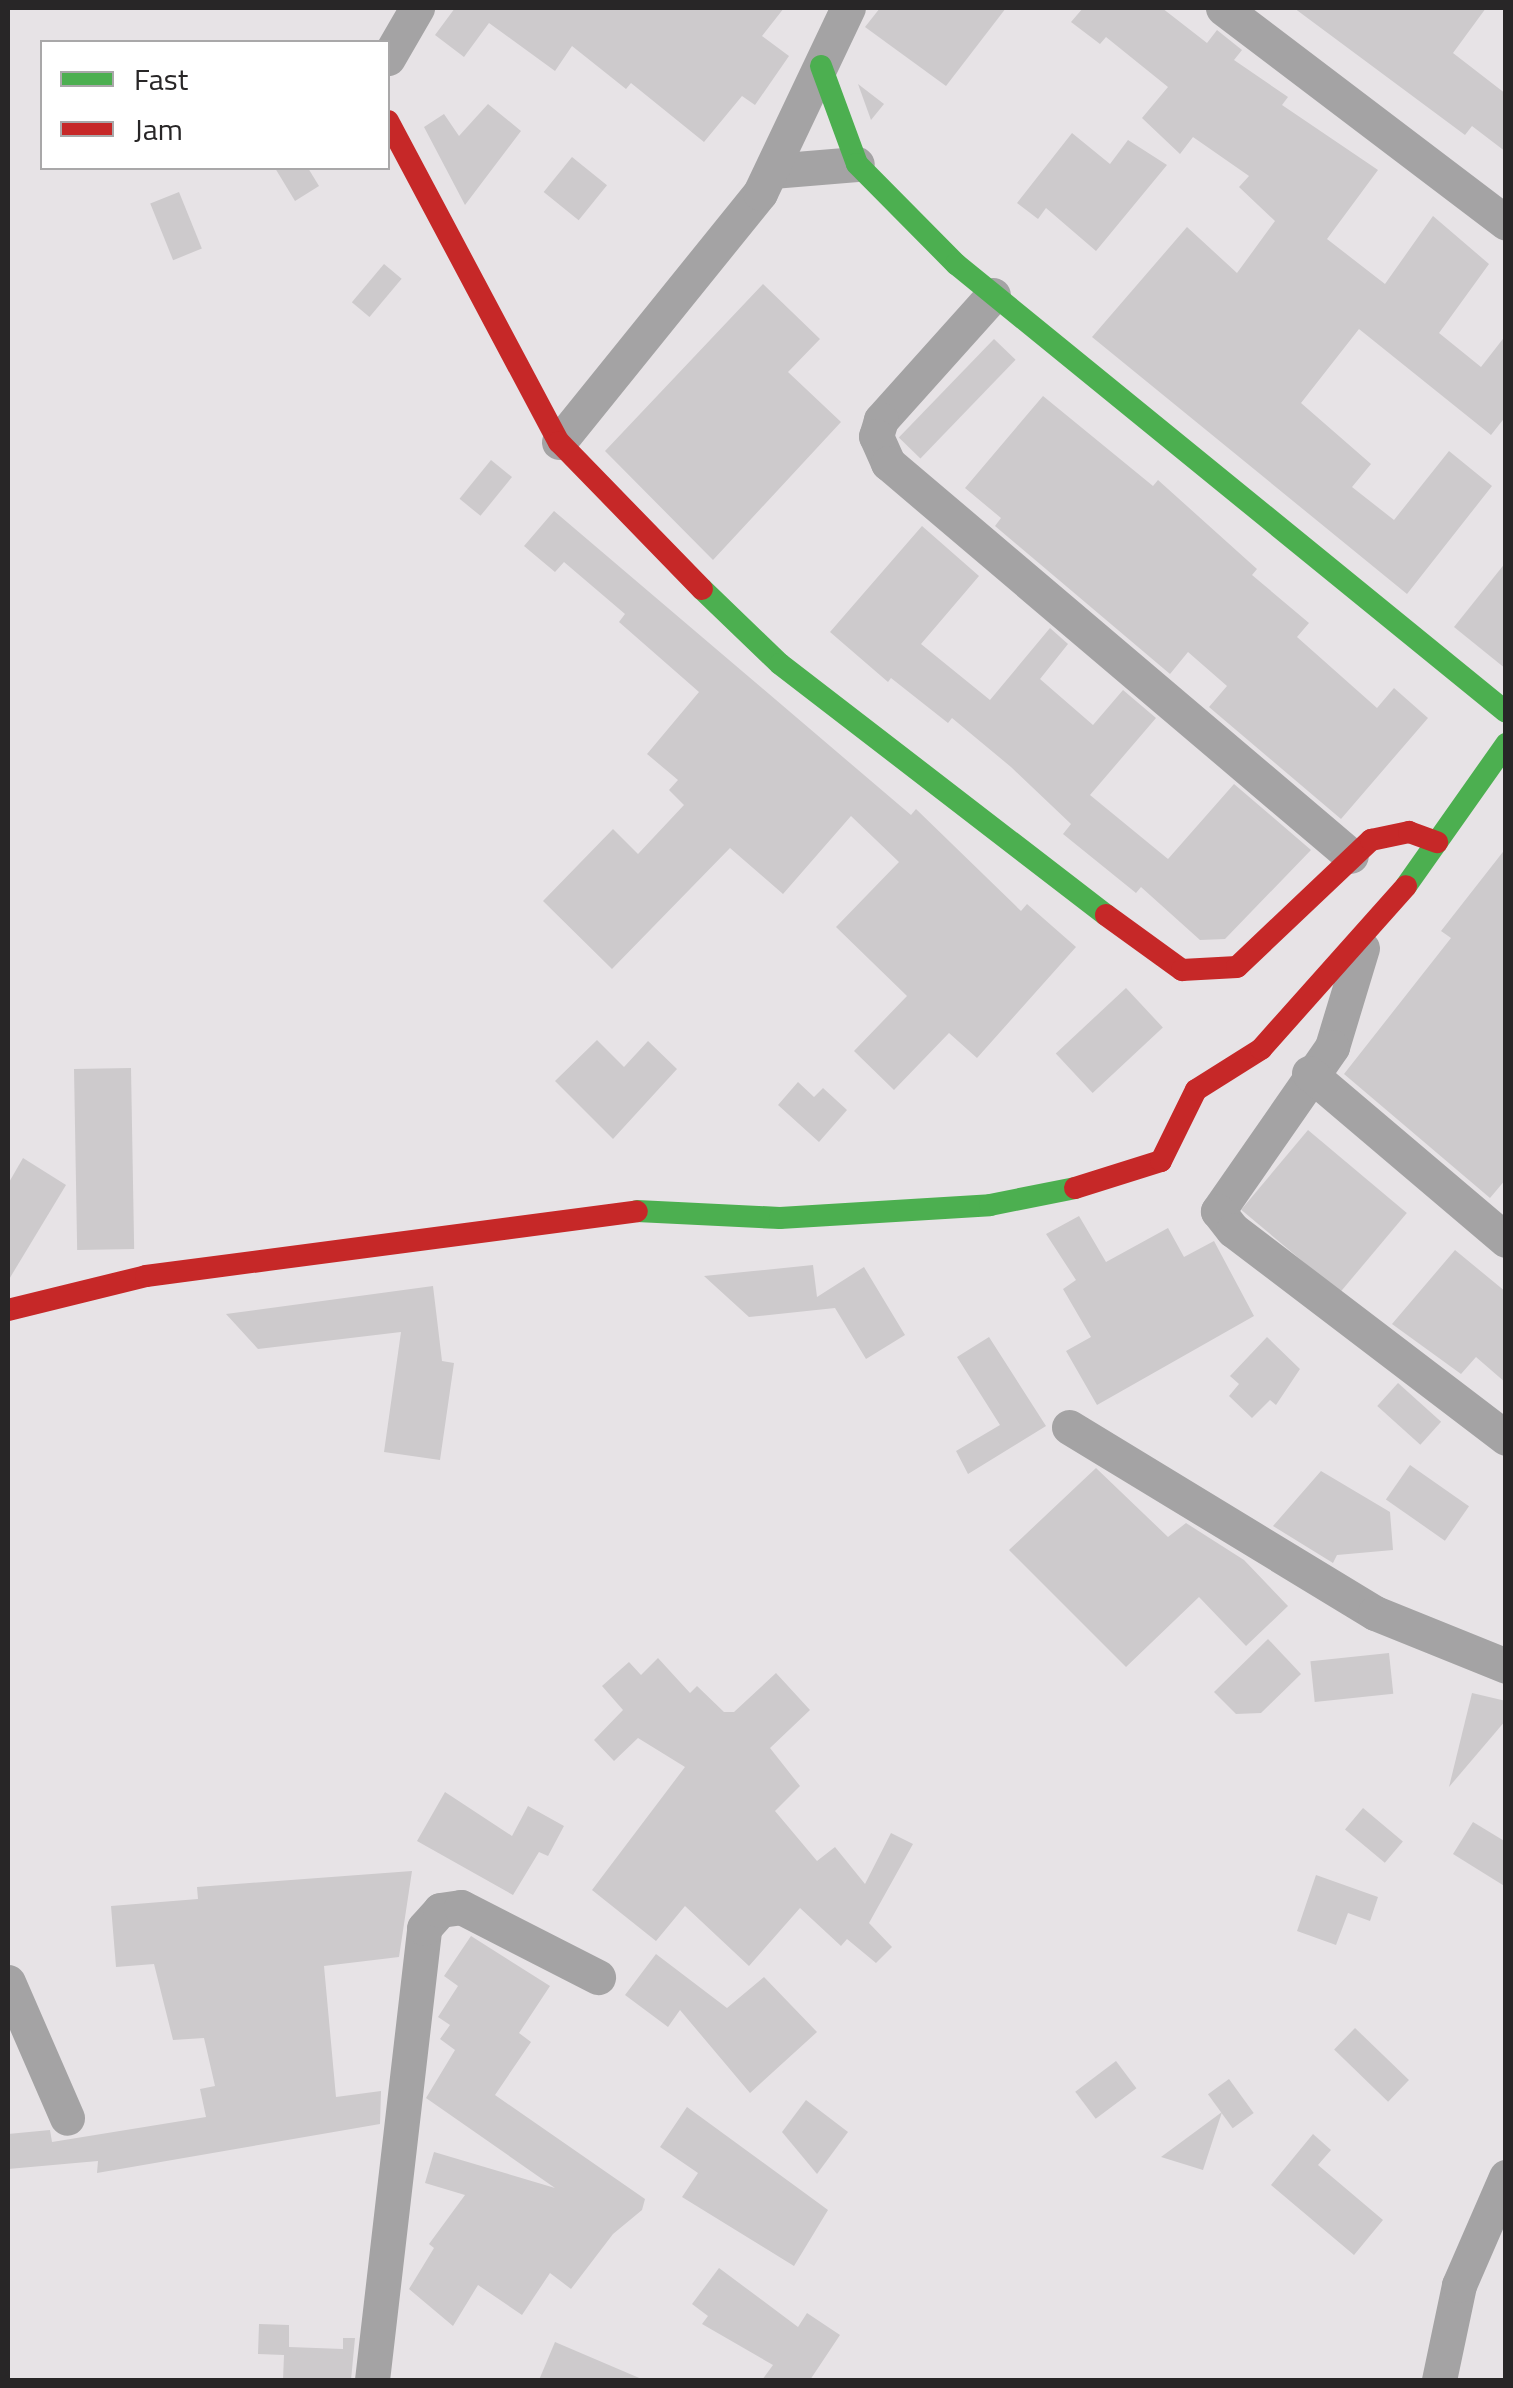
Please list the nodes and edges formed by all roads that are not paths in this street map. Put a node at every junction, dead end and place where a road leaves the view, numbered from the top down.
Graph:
1 (417, 8) edge
2 (848, 8) edge
3 (1223, 8) edge
4 (390, 55) edge
5 (821, 66) junction
6 (390, 125) edge
7 (857, 164) junction
8 (772, 171) junction
9 (1506, 223) edge
10 (993, 294) junction
11 (559, 442) junction
12 (1506, 712) edge
13 (1506, 744) edge
14 (1437, 842) junction
15 (1351, 856) junction
16 (1365, 938) junction
17 (1310, 1073) junction
18 (1506, 1240) edge
19 (8, 1310) edge
20 (1070, 1427) dead end
21 (1506, 1438) edge
22 (1506, 1666) edge
23 (598, 1977) dead end
24 (8, 1982) edge
25 (67, 2118) dead end
26 (1506, 2177) edge
27 (372, 2380) edge
28 (1439, 2380) edge

1 - 4 street
2 - 5 street
3 - 9 street
5 - 7 street
5 - 8 street
6 - 11 street
7 - 8 street
7 - 10 street
8 - 11 street
10 - 12 street
10 - 15 street
11 - 15 street
13 - 14 street
14 - 15 street
14 - 16 street
16 - 17 street
16 - 19 street
17 - 18 street
17 - 21 street
20 - 22 street
23 - 27 street
24 - 25 street
26 - 28 street

